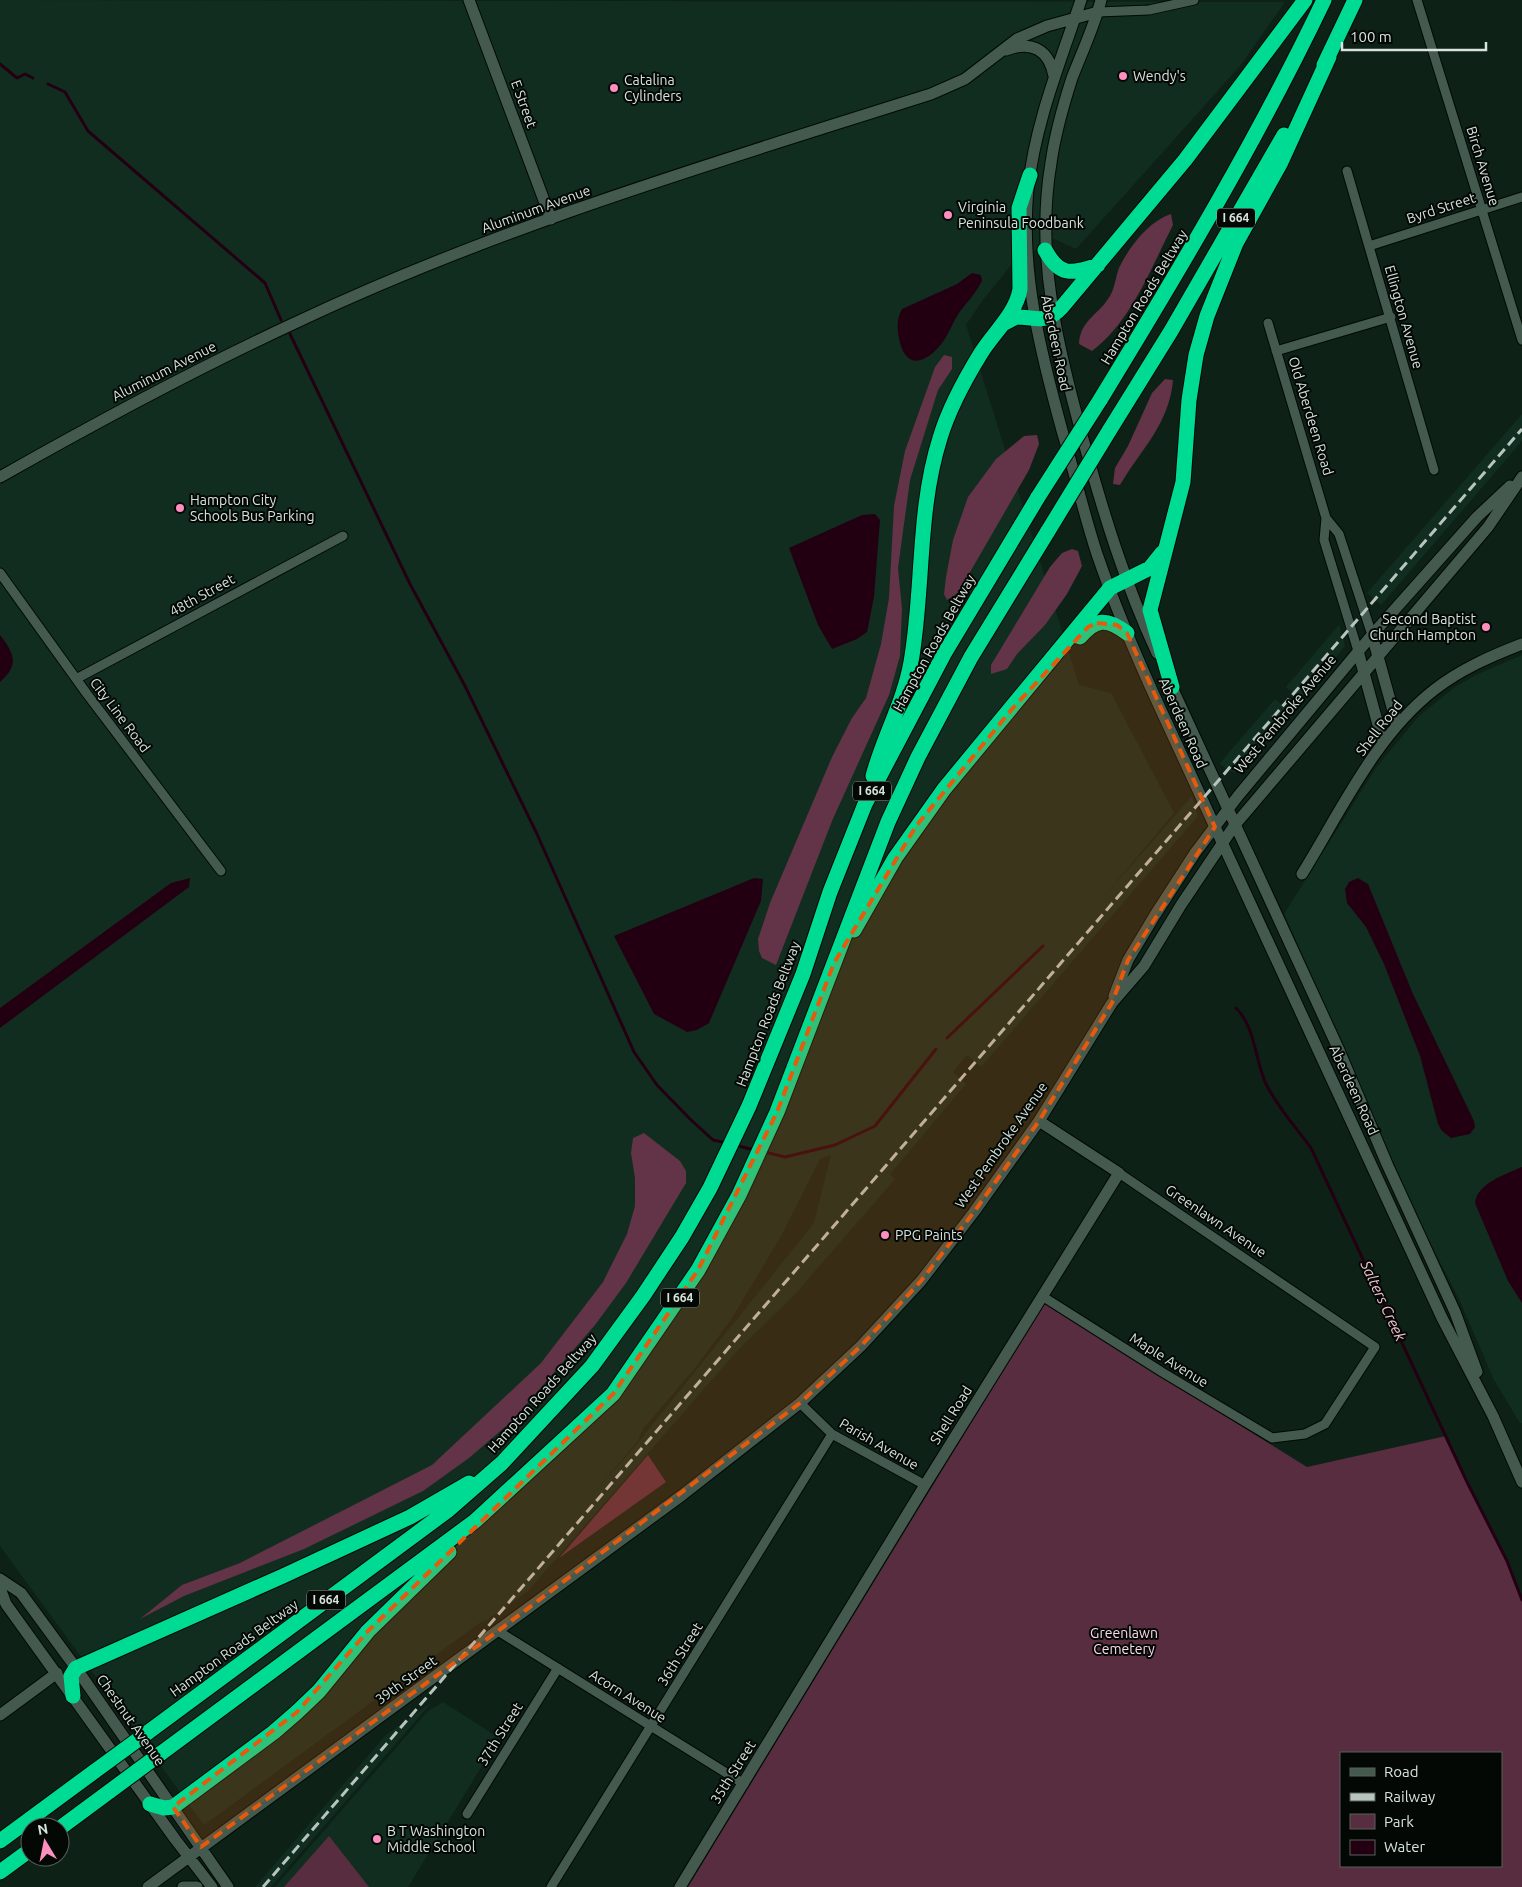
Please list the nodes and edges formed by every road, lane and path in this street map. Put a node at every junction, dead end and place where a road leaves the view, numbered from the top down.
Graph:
1 (469, 0) edge
2 (1081, 0) edge
3 (1101, 0) edge
4 (1194, 0) edge
5 (1305, 0) edge
6 (1324, 0) edge
7 (1354, 0) edge
8 (1417, 0) edge
9 (1098, 12) junction
10 (1075, 18) junction
11 (1000, 52) junction
12 (1329, 57) junction
13 (1054, 76) junction
14 (1347, 171) dead end
15 (1030, 175) junction
16 (1522, 197) edge
17 (1482, 209) junction
18 (551, 219) junction
19 (1369, 246) junction
20 (1046, 250) junction
21 (1098, 265) junction
22 (1053, 317) junction
23 (1390, 317) junction
24 (1035, 320) junction
25 (1268, 323) dead end
26 (1001, 326) junction
27 (1522, 340) edge
28 (1276, 351) junction
29 (1434, 470) dead end
30 (1522, 476) edge
31 (0, 477) edge
32 (1326, 518) junction
33 (343, 536) dead end
34 (1166, 548) junction
35 (0, 573) edge
36 (1126, 580) junction
37 (1110, 588) junction
38 (1127, 632) junction
39 (1372, 635) junction
40 (1522, 644) edge
41 (1358, 651) junction
42 (1378, 658) junction
43 (1364, 674) junction
44 (76, 679) junction
45 (1172, 687) junction
46 (1012, 709) junction
47 (1397, 725) junction
48 (1383, 743) junction
49 (866, 804) junction
50 (1227, 810) junction
51 (1234, 826) junction
52 (1215, 827) junction
53 (1222, 843) junction
54 (221, 871) dead end
55 (1302, 874) dead end
56 (834, 963) junction
57 (1112, 1002) junction
58 (1039, 1122) junction
59 (1119, 1173) junction
60 (1042, 1296) junction
61 (800, 1403) junction
62 (1492, 1416) junction
63 (832, 1434) junction
64 (1286, 1438) joint
65 (502, 1463) junction
66 (1522, 1482) edge
67 (925, 1486) junction
68 (505, 1496) junction
69 (680, 1496) joint
70 (0, 1579) edge
71 (0, 1588) edge
72 (498, 1631) junction
73 (76, 1668) junction
74 (558, 1668) junction
75 (57, 1673) junction
76 (812, 1673) joint
77 (73, 1696) junction
78 (0, 1715) edge
79 (651, 1727) junction
80 (744, 1784) junction
81 (150, 1804) junction
82 (173, 1806) junction
83 (467, 1814) dead end
84 (70, 1821) edge
85 (0, 1841) edge
86 (202, 1847) junction
87 (20, 1857) edge
88 (189, 1857) junction
89 (0, 1872) edge
90 (148, 1887) edge
91 (182, 1887) edge
92 (197, 1887) edge
93 (212, 1887) edge
94 (228, 1887) edge
95 (551, 1887) edge
96 (680, 1887) edge

1 - 18 main road, E Street
2 - 10 main road, Aberdeen Road
3 - 9 main road, Aberdeen Road
4 - 9 street
5 - 21 highway
6 - 49 highway, Hampton Roads Beltway / I 664, bridge
7 - 12 highway, I 664
8 - 17 street, Birch Avenue
9 - 10 main road, Aluminum Avenue
9 - 20 main road, Aberdeen Road
10 - 11 main road, Aluminum Avenue
10 - 13 main road, Aberdeen Road
11 - 13 main road
11 - 18 main road, Aluminum Avenue
12 - 34 highway
12 - 56 highway, I 664, bridge
13 - 15 main road, Aberdeen Road
14 - 19 street, Ellington Avenue
15 - 24 main road, Aberdeen Road
15 - 26 highway
16 - 17 street, Byrd Street
17 - 19 street, Byrd Street
17 - 27 street, Birch Avenue
18 - 31 main road, Aluminum Avenue
19 - 23 street, Ellington Avenue
20 - 21 highway
20 - 22 main road, Aberdeen Road
21 - 22 highway
22 - 24 highway
22 - 36 main road, Aberdeen Road
23 - 28 street
23 - 29 street, Ellington Avenue
24 - 26 highway
24 - 37 main road, Aberdeen Road
25 - 28 street, Old Aberdeen Road
26 - 49 highway
28 - 32 street, Old Aberdeen Road
30 - 39 main road, West Pembroke Avenue
30 - 42 main road, West Pembroke Avenue
32 - 39 street, Old Aberdeen Road
32 - 41 street, Old Aberdeen Road
33 - 44 street, 48th Street
34 - 36 highway
34 - 45 highway
35 - 44 street, City Line Road
36 - 37 highway
36 - 45 main road, Aberdeen Road
37 - 38 main road, Aberdeen Road
37 - 46 highway
38 - 46 highway
38 - 52 main road, Aberdeen Road
39 - 41 main road, West Pembroke Avenue
39 - 42 main road, Old Aberdeen Road
40 - 47 main road, Shell Road
41 - 43 main road, Old Aberdeen Road
41 - 50 main road, West Pembroke Avenue
42 - 43 main road, West Pembroke Avenue
42 - 47 main road, Old Aberdeen Road
43 - 48 main road, Old Aberdeen Road
43 - 51 main road, West Pembroke Avenue
44 - 54 street, City Line Road
45 - 50 main road, Aberdeen Road
46 - 56 highway
47 - 48 main road, Shell Road
48 - 55 main road, Shell Road
49 - 65 highway, Hampton Roads Beltway / I 664
50 - 51 main road, Aberdeen Road
50 - 52 main road, West Pembroke Avenue
51 - 53 main road, West Pembroke Avenue
51 - 62 main road, Aberdeen Road
52 - 53 main road, Aberdeen Road
52 - 57 main road, West Pembroke Avenue
53 - 57 main road, West Pembroke Avenue
53 - 62 main road, Aberdeen Road
56 - 68 highway, I 664
57 - 58 main road, West Pembroke Avenue
58 - 59 main road, Greenlawn Avenue
58 - 61 main road, West Pembroke Avenue
59 - 60 main road, Shell Road
59 - 64 street, Greenlawn Avenue
60 - 64 street, Maple Avenue
60 - 67 main road, Shell Road
61 - 63 street, Parish Avenue
61 - 69 main road, West Pembroke Avenue
62 - 66 main road, Aberdeen Road
63 - 67 street, Parish Avenue
63 - 79 street, 36th Street
65 - 73 highway
65 - 85 highway, Hampton Roads Beltway / I 664, bridge
67 - 76 main road, Shell Road
68 - 82 highway
68 - 84 highway, I 664, bridge
69 - 72 main road, 39th Street
70 - 73 main road, Chestnut Avenue
71 - 75 main road
72 - 74 street, Acorn Avenue
72 - 86 main road, 39th Street
73 - 77 highway
73 - 82 main road, Chestnut Avenue
74 - 79 street, Acorn Avenue
74 - 83 street, 37th Street
75 - 77 main road
75 - 78 main road
76 - 80 main road, 35th Street
77 - 81 main road
79 - 80 street, Acorn Avenue
79 - 95 street, 36th Street
80 - 96 main road, 35th Street
81 - 82 highway
81 - 88 main road
82 - 86 main road, Chestnut Avenue
86 - 88 main road, 39th Street
86 - 94 main road, Chestnut Avenue
87 - 89 highway
88 - 90 main road, 39th Street
88 - 93 main road
91 - 92 main road

